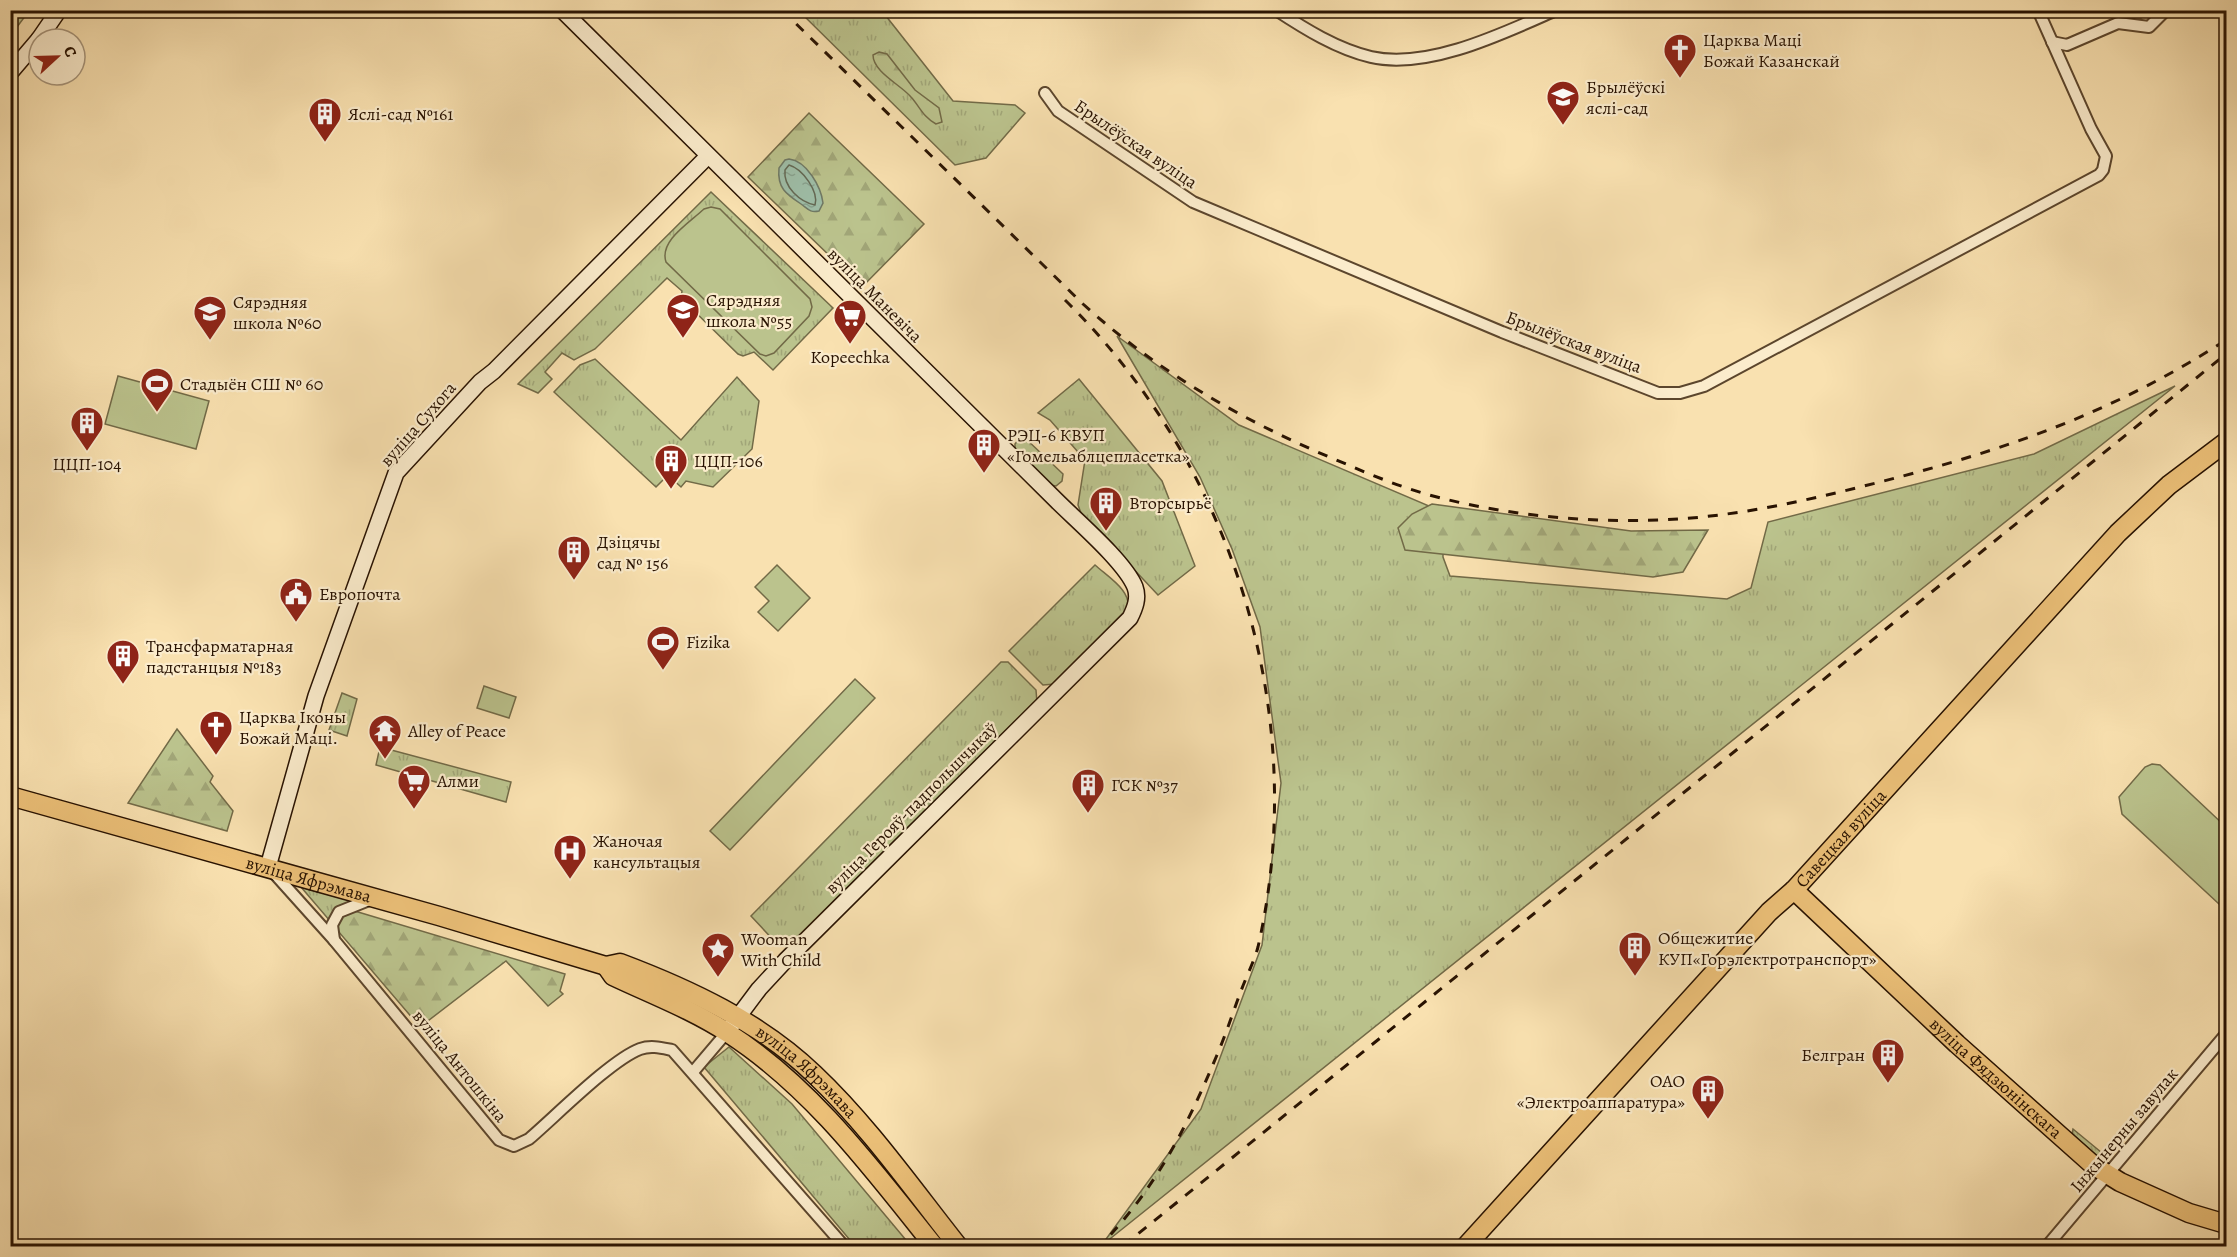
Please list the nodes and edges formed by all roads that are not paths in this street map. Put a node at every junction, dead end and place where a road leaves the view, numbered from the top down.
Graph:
1 (59, 10) edge
2 (562, 10) edge
3 (1276, 10) edge
4 (1556, 10) edge
5 (2038, 10) edge
6 (2166, 10) edge
7 (47, 27) edge
8 (2052, 42) junction
9 (27, 53) edge
10 (10, 73) edge
11 (1045, 93) dead end
12 (708, 156) junction
13 (2226, 442) edge
14 (1130, 618) joint
15 (10, 796) edge
16 (268, 867) junction
17 (1794, 891) junction
18 (377, 898) junction
19 (334, 940) junction
20 (732, 1025) junction
21 (2226, 1034) edge
22 (693, 1072) junction
23 (2106, 1175) junction
24 (2226, 1224) edge
25 (844, 1246) edge
26 (934, 1246) edge
27 (958, 1246) edge
28 (1466, 1246) edge
29 (2047, 1246) edge

1 - 7 street
2 - 12 street, вуліца Маневіча
3 - 4 street
5 - 8 street
6 - 8 street
8 - 11 street, Брылёўская вуліца
9 - 10 street
12 - 14 street, вуліца Маневіча
12 - 16 street, вуліца Сухога
13 - 17 main road, Савецкая вуліца
14 - 20 street, вуліца Герояў-падпольшчыкаў
15 - 16 main road, вуліца Яфрэмава
16 - 18 main road, вуліца Яфрэмава
16 - 19 street, вуліца Антошкіна
17 - 23 main road, вуліца Фядзюнінскага
17 - 28 main road, Савецкая вуліца
18 - 19 street
18 - 20 main road, вуліца Яфрэмава
19 - 22 street, вуліца Антошкіна
20 - 22 street
20 - 26 main road, вуліца Яфрэмава
20 - 27 main road, вуліца Яфрэмава
21 - 23 street, Інжынерны завулак
22 - 25 street, вуліца Антошкіна
23 - 24 main road, вуліца Фядзюнінскага
23 - 29 street, Інжынерны завулак

